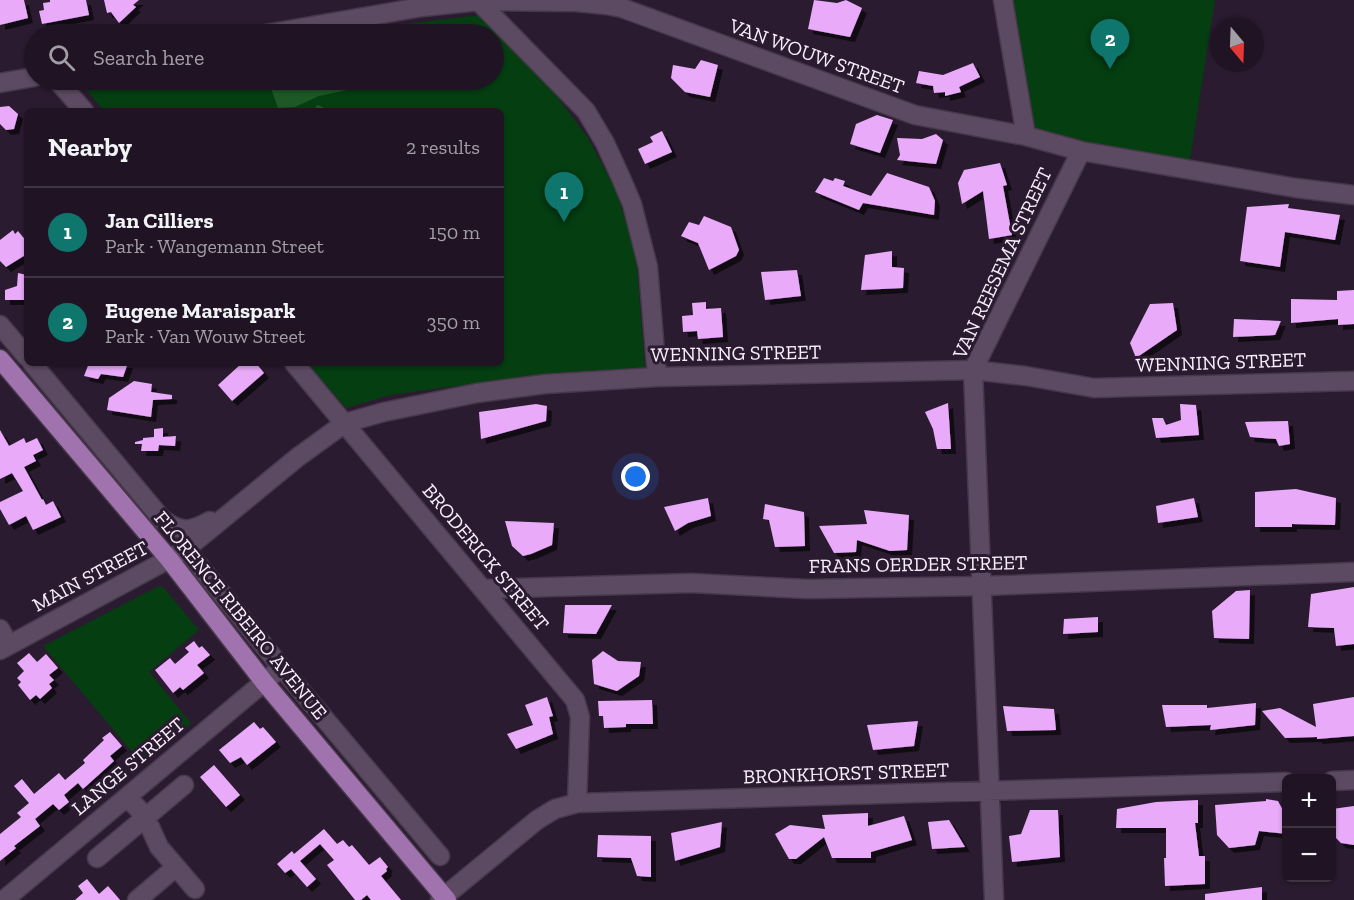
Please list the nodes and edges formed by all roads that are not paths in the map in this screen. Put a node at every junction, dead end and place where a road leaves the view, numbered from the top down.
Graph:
1 (1003, 0) edge
2 (478, 1) edge
3 (324, 24) edge
4 (501, 24) edge
5 (504, 27) edge
6 (24, 79) edge
7 (0, 83) edge
8 (66, 90) edge
9 (81, 108) edge
10 (1026, 136) junction
11 (1080, 151) junction
12 (1354, 195) edge
13 (0, 325) edge
14 (24, 353) edge
15 (0, 358) edge
16 (34, 366) edge
17 (297, 366) edge
18 (973, 370) junction
19 (657, 377) junction
20 (1354, 381) edge
21 (345, 423) junction
22 (233, 509) junction
23 (186, 549) junction
24 (170, 559) junction
25 (1354, 572) edge
26 (982, 586) junction
27 (483, 589) junction
28 (3, 641) edge
29 (281, 667) junction
30 (264, 682) junction
31 (1354, 780) edge
32 (1336, 781) edge
33 (1282, 782) edge
34 (184, 786) dead end
35 (990, 791) junction
36 (127, 796) junction
37 (576, 803) junction
38 (145, 819) junction
39 (440, 856) dead end
40 (97, 858) dead end
41 (176, 867) junction
42 (195, 889) dead end
43 (444, 899) edge
44 (4, 900) edge
45 (136, 900) edge
46 (994, 900) edge

1 - 10 street, VAN REESEMA STREET
2 - 3 street, VAN WOUW STREET
2 - 4 street
2 - 10 street, VAN WOUW STREET
5 - 19 street
6 - 7 street
8 - 9 street
10 - 11 street, VAN WOUW STREET
11 - 12 street, VAN WOUW STREET
11 - 18 street, VAN REESEMA STREET
13 - 14 street
15 - 24 main road, FLORENCE RIBEIRO AVENUE
16 - 22 street
17 - 21 street, BRODERICK STREET
18 - 19 street, WENNING STREET
18 - 20 street, WENNING STREET
18 - 26 street, VAN REESEMA STREET
19 - 21 street, WENNING STREET
21 - 22 street, WENNING STREET
21 - 27 street, BRODERICK STREET
22 - 23 street, WENNING STREET
23 - 24 street, WENNING STREET
23 - 29 street
24 - 28 street, MAIN STREET
24 - 30 main road, FLORENCE RIBEIRO AVENUE
25 - 26 street, FRANS OERDER STREET
26 - 27 street, FRANS OERDER STREET
26 - 35 street, VAN REESEMA STREET
27 - 37 street, BRODERICK STREET
29 - 30 street, LANGE STREET
29 - 39 street
30 - 36 street, LANGE STREET
30 - 43 main road, FLORENCE RIBEIRO AVENUE
31 - 32 street
33 - 35 street, BRONKHORST STREET
34 - 38 street
35 - 37 street, BRONKHORST STREET
35 - 46 street, VAN REESEMA STREET
36 - 38 street
36 - 44 street, LANGE STREET
37 - 43 street, BRONKHORST STREET
38 - 40 street
38 - 41 street
41 - 42 street
41 - 45 street

